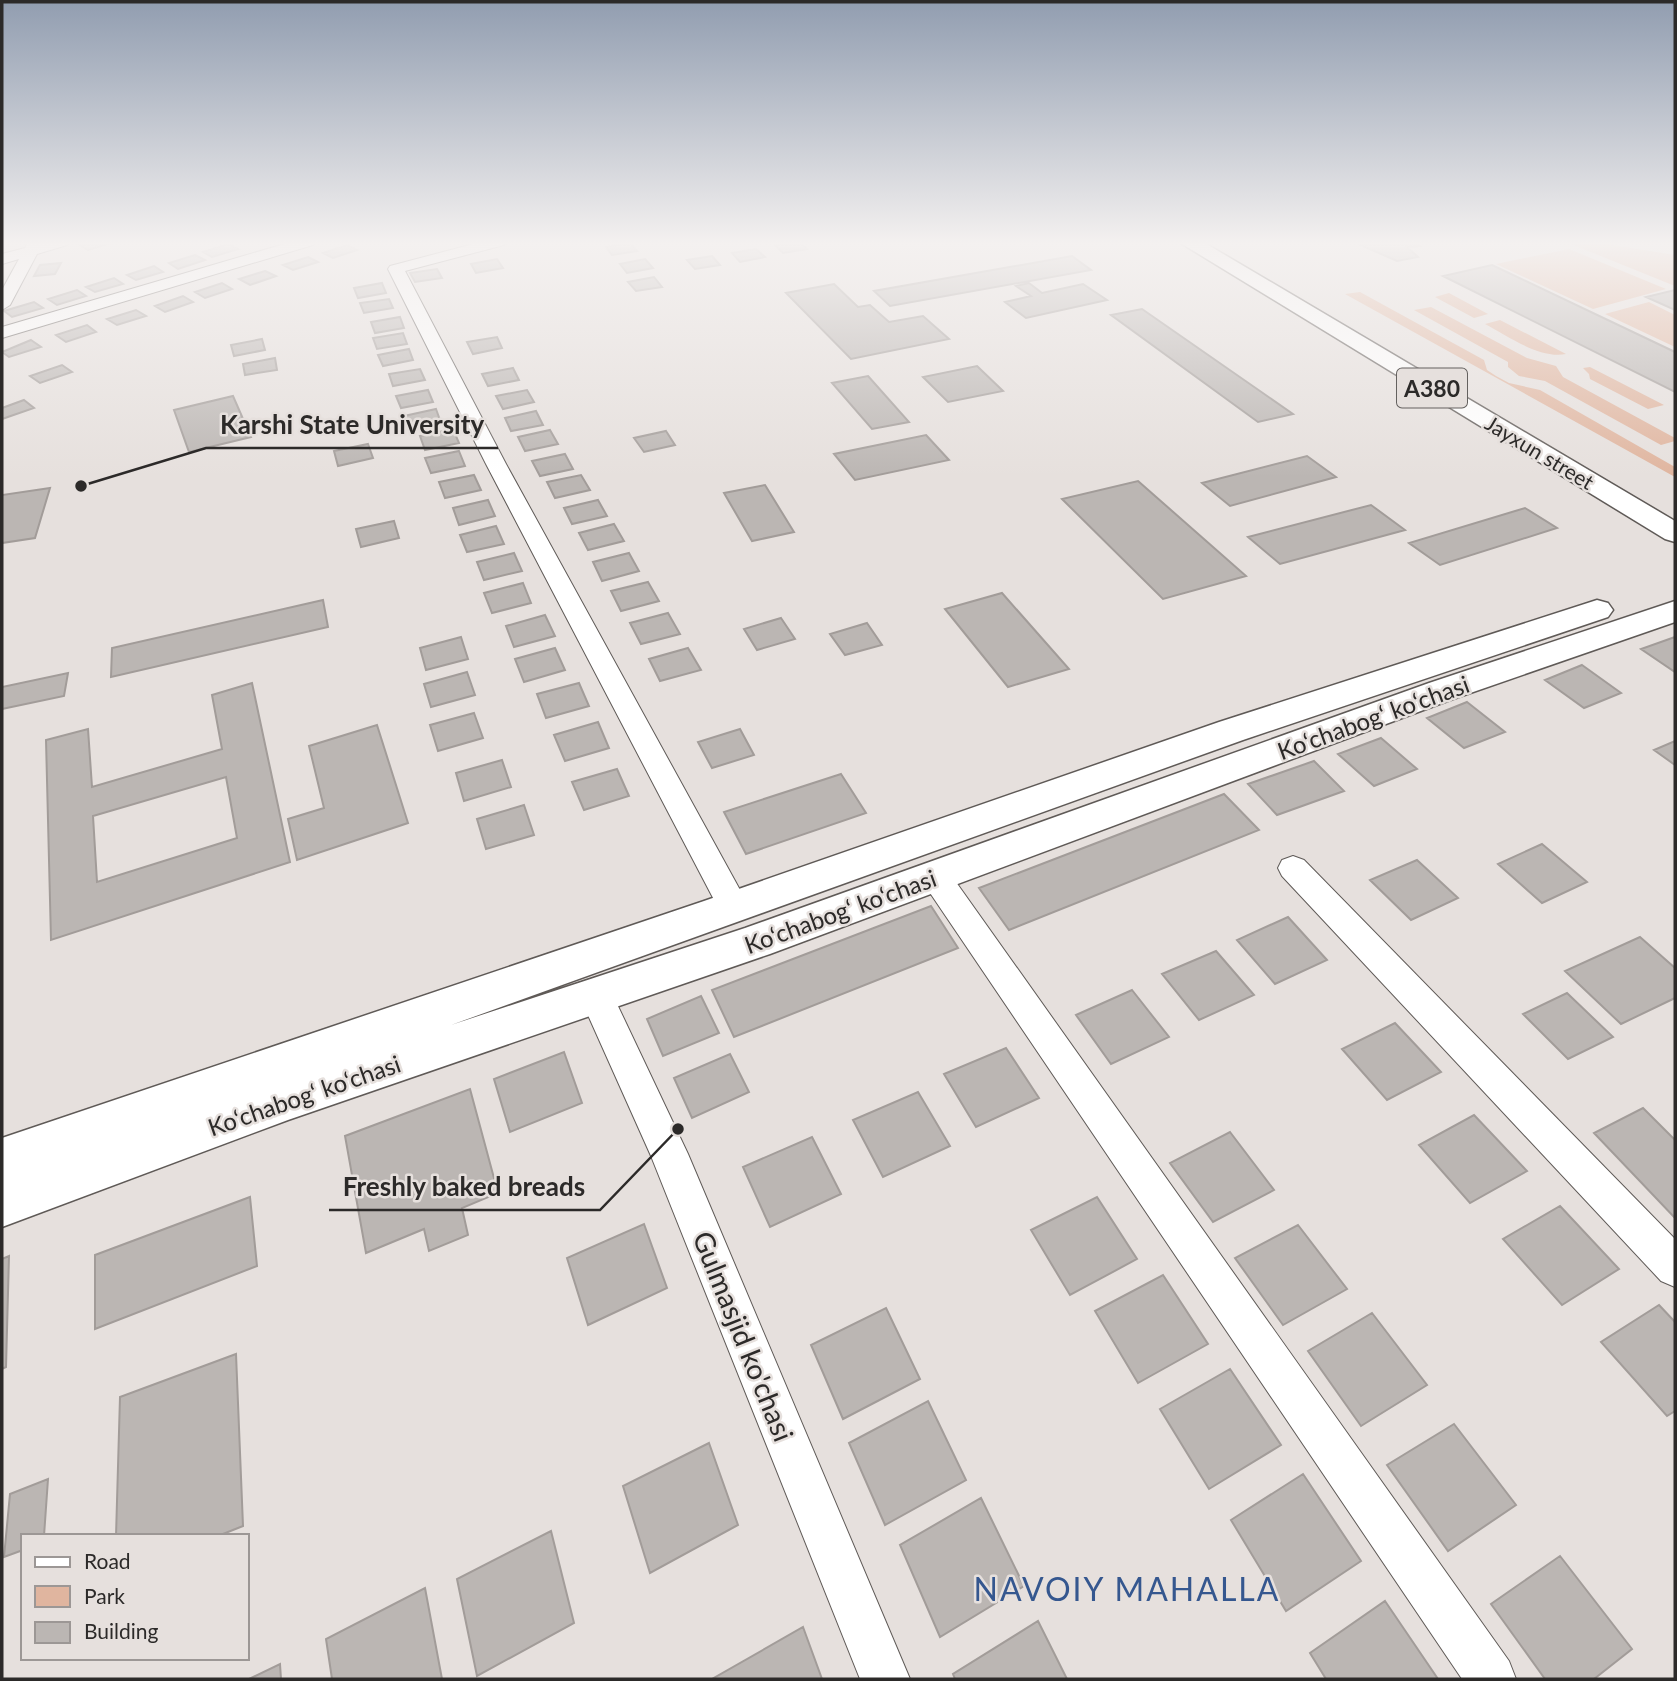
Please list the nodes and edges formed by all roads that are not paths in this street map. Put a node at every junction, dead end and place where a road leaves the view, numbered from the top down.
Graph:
1 (44, 320) edge
2 (422, 320) edge
3 (1320, 320) edge
4 (1354, 320) edge
5 (2, 333) edge
6 (1464, 384) junction
7 (1438, 391) junction
8 (1640, 485) dead end
9 (1675, 533) edge
10 (1675, 584) edge
11 (1675, 611) edge
12 (1243, 745) junction
13 (1293, 868) dead end
14 (935, 876) junction
15 (726, 911) junction
16 (736, 948) junction
17 (596, 995) junction
18 (2, 1161) edge
19 (2, 1203) edge
20 (1675, 1267) edge
21 (885, 1679) edge
22 (1491, 1679) edge

1 - 5 street
2 - 15 street
3 - 7 main road, Jayxun street / A380
4 - 6 main road, Jayxun street / A380
6 - 7 main road
6 - 8 main road, Jayxun street / A380
7 - 9 main road, Jayxun street / A380
10 - 12 main road, Ko‘chabog‘ ko‘chasi
11 - 12 main road, Ko‘chabog‘ ko‘chasi
12 - 14 main road, Ko‘chabog‘ ko‘chasi
12 - 15 main road, Ko‘chabog‘ ko‘chasi
13 - 20 street
14 - 16 main road, Ko‘chabog‘ ko‘chasi
14 - 22 street
15 - 16 street
15 - 18 main road, Ko‘chabog‘ ko‘chasi
16 - 17 main road, Ko‘chabog‘ ko‘chasi
17 - 19 main road, Ko‘chabog‘ ko‘chasi
17 - 21 street, Gulmasjid ko'chasi

